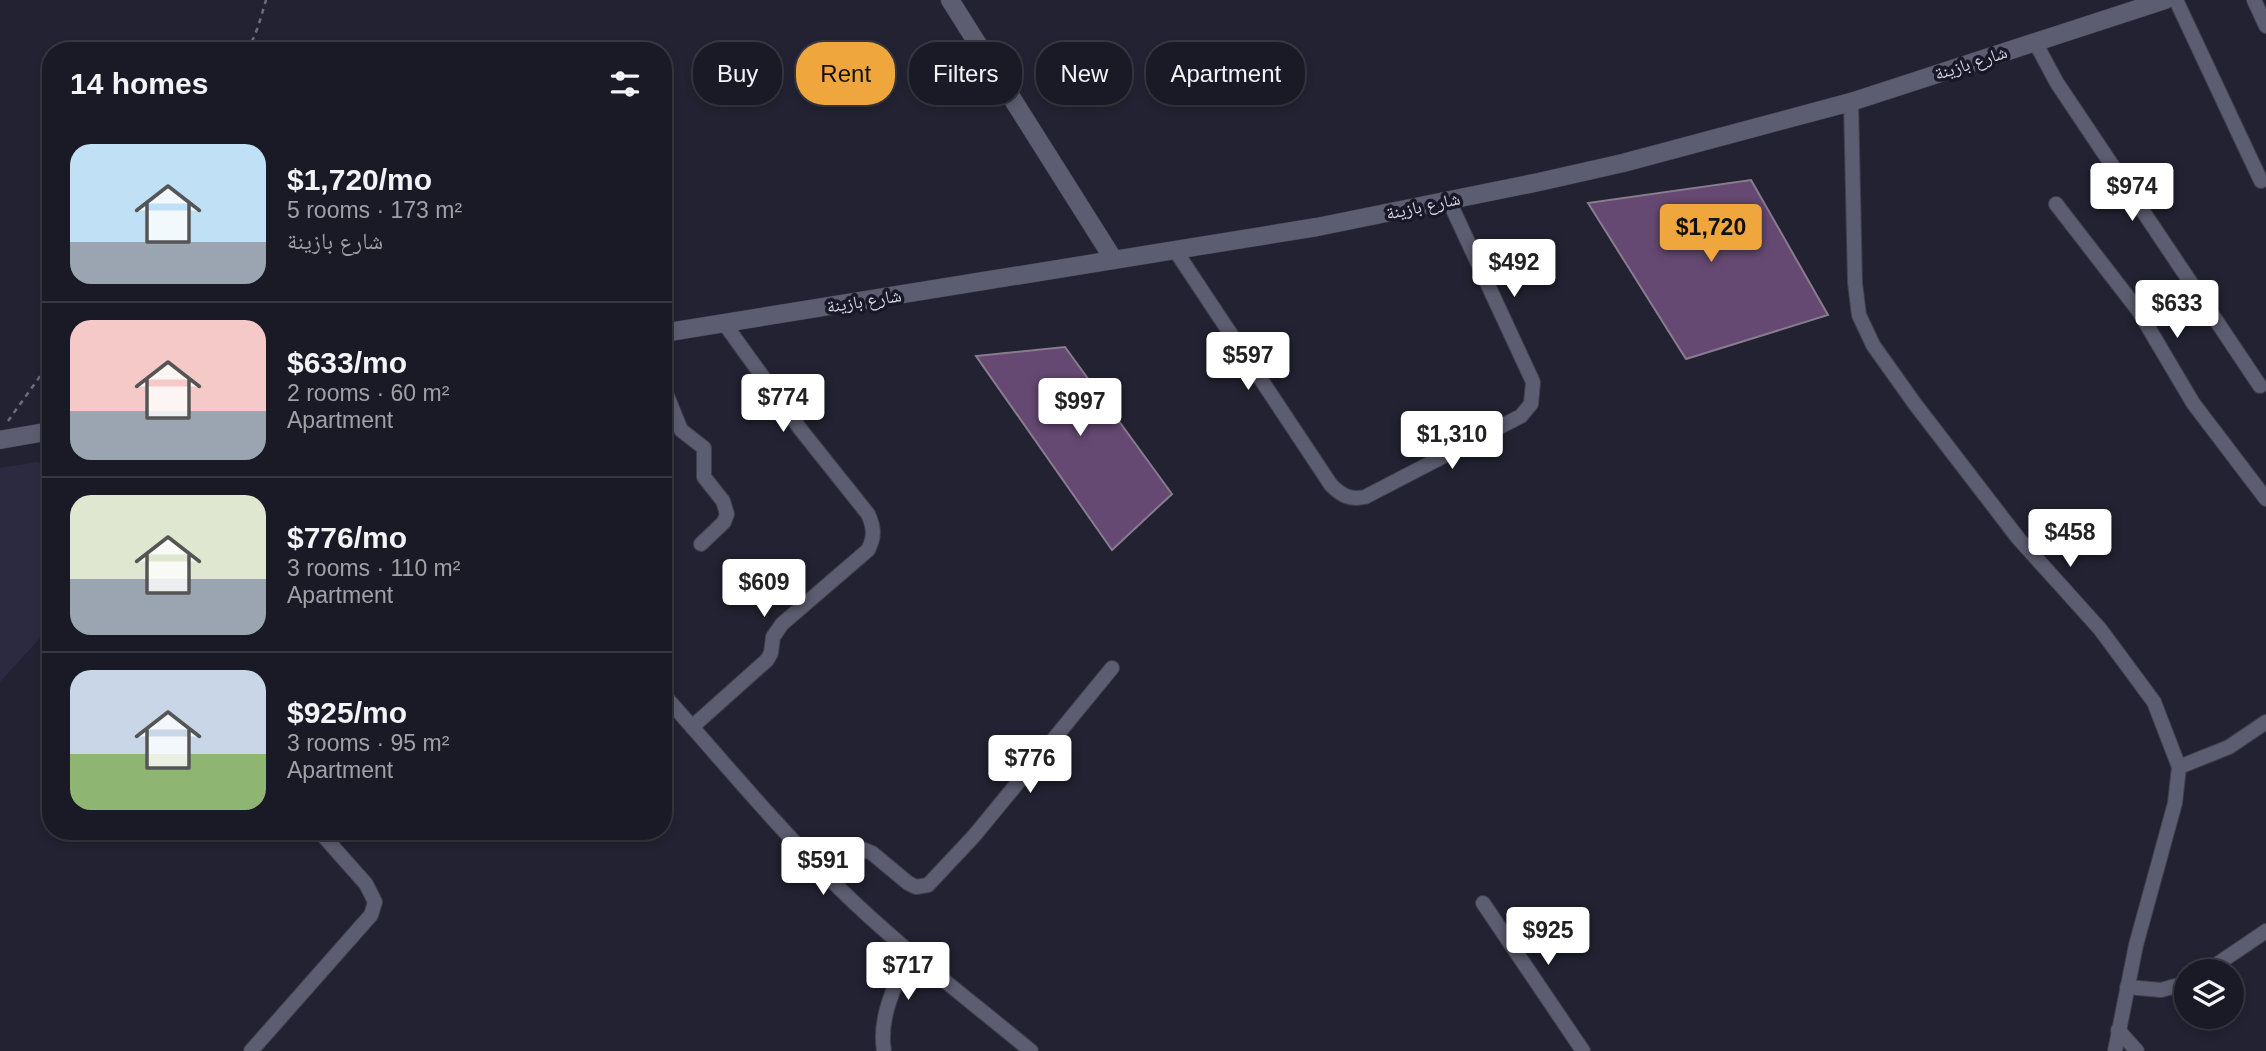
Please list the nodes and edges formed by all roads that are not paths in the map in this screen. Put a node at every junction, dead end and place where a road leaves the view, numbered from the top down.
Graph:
1 (950, 0) edge
2 (2165, 0) edge
3 (2176, 0) edge
4 (2254, 0) edge
5 (2266, 26) edge
6 (2035, 42) junction
7 (1851, 102) junction
8 (2261, 181) dead end
9 (1449, 201) junction
10 (2056, 204) dead end
11 (1175, 250) junction
12 (1114, 260) junction
13 (724, 323) junction
14 (672, 332) edge
15 (2260, 386) dead end
16 (672, 408) edge
17 (42, 437) edge
18 (0, 440) edge
19 (2266, 499) edge
20 (701, 544) dead end
21 (1112, 668) dead end
22 (672, 704) edge
23 (2266, 722) edge
24 (692, 727) junction
25 (2179, 768) junction
26 (327, 840) edge
27 (814, 863) junction
28 (1483, 903) dead end
29 (2266, 931) edge
30 (909, 951) junction
31 (2225, 959) edge
32 (2127, 986) junction
33 (2174, 988) edge
34 (2118, 1030) junction
35 (251, 1051) edge
36 (884, 1051) edge
37 (1031, 1051) edge
38 (1583, 1051) edge
39 (2115, 1051) edge
40 (2137, 1051) edge

1 - 12 street
2 - 6 street, شارع بازينة
3 - 8 street
4 - 5 street
6 - 7 street, شارع بازينة
6 - 15 street
7 - 9 street, شارع بازينة
7 - 25 street
9 - 11 street, شارع بازينة
9 - 11 street
10 - 19 street
11 - 12 street, شارع بازينة
12 - 13 street, شارع بازينة
13 - 14 street, شارع بازينة
13 - 24 street
16 - 20 street
17 - 18 street
21 - 27 street
22 - 24 street
23 - 25 street
24 - 27 street
25 - 32 street
26 - 35 street
27 - 30 street
28 - 38 street
29 - 31 street
30 - 36 street
30 - 37 street
32 - 33 street
32 - 34 street
34 - 39 street
34 - 40 street

